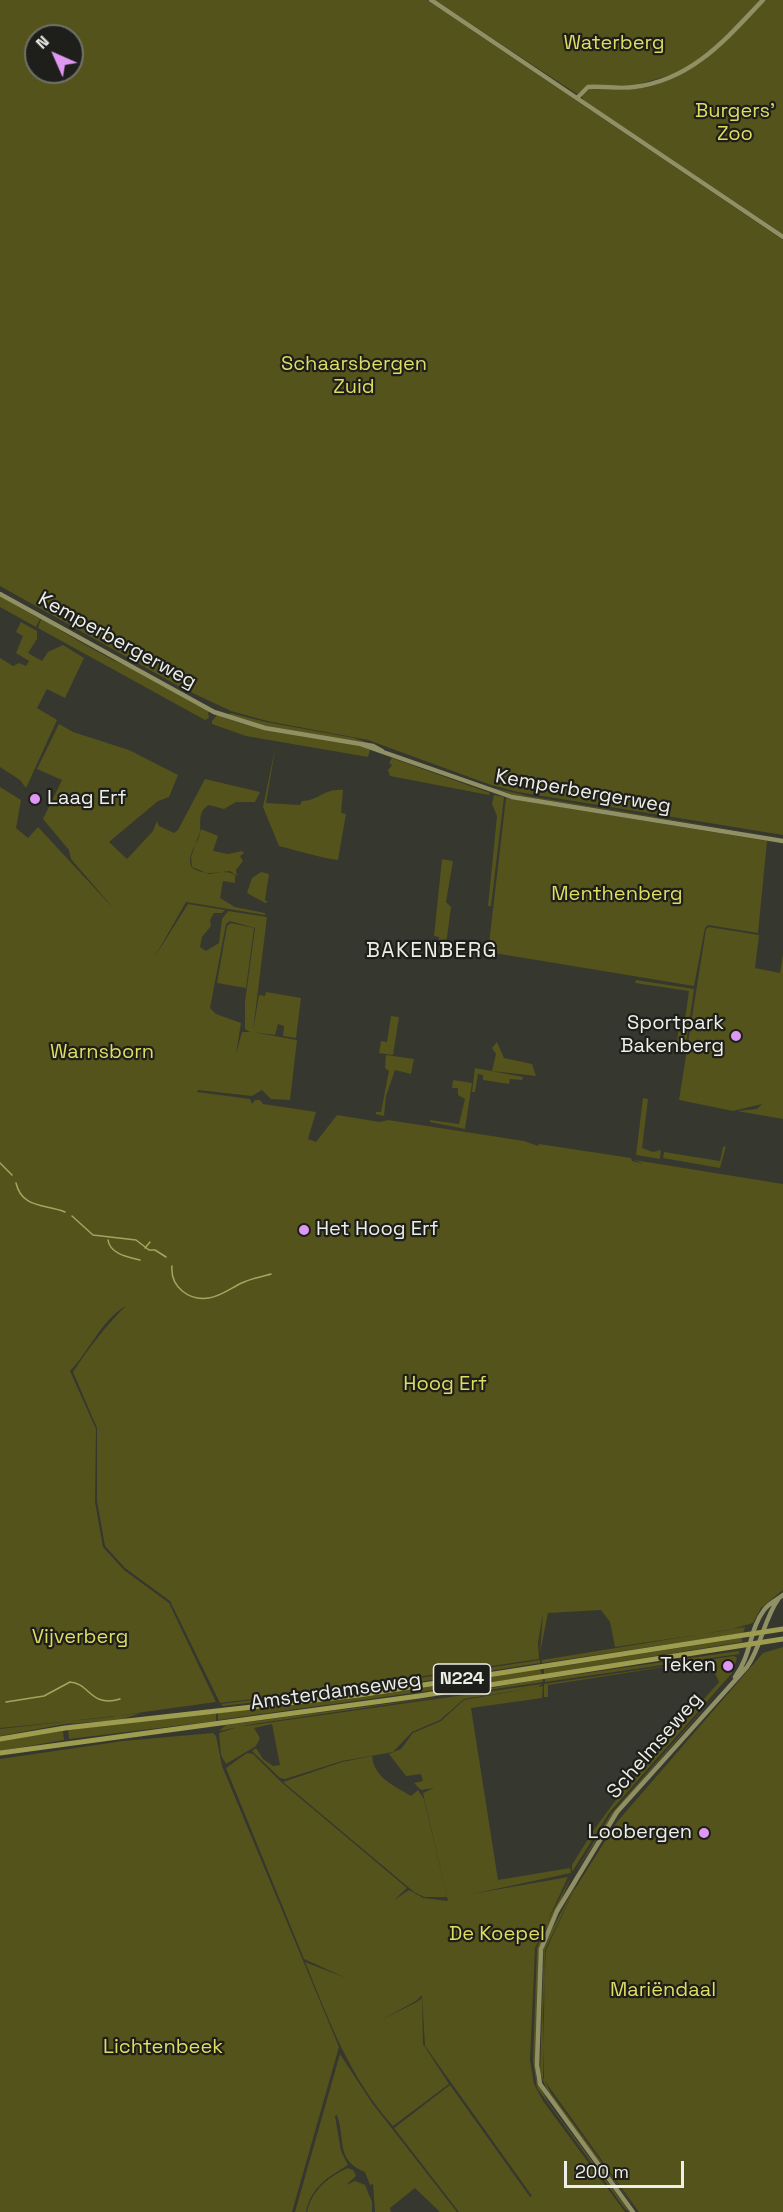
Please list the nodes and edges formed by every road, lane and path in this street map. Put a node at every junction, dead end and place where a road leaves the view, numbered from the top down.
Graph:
1 (431, 0) edge
2 (763, 0) edge
3 (577, 98) junction
4 (783, 237) edge
5 (0, 594) edge
6 (783, 841) edge
7 (781, 1596) edge
8 (783, 1629) edge
9 (760, 1633) junction
10 (753, 1634) junction
11 (783, 1639) edge
12 (757, 1644) junction
13 (750, 1645) junction
14 (728, 1686) junction
15 (0, 1739) edge
16 (0, 1753) edge
17 (633, 2212) edge

1 - 3 main road
2 - 3 main road
3 - 4 main road
5 - 6 main road, Kemperbergerweg
7 - 9 main road, Schelmseweg
7 - 10 main road, Schelmseweg
8 - 9 main road, Amsterdamseweg
9 - 10 main road, Amsterdamseweg
9 - 12 main road, Schelmseweg
10 - 13 main road, Schelmseweg
10 - 15 main road, Amsterdamseweg / N224
11 - 12 main road, Amsterdamseweg
12 - 13 main road, Amsterdamseweg
12 - 14 main road, Schelmseweg
13 - 14 main road, Schelmseweg
13 - 16 main road, Amsterdamseweg / N224
14 - 17 main road, Schelmseweg

